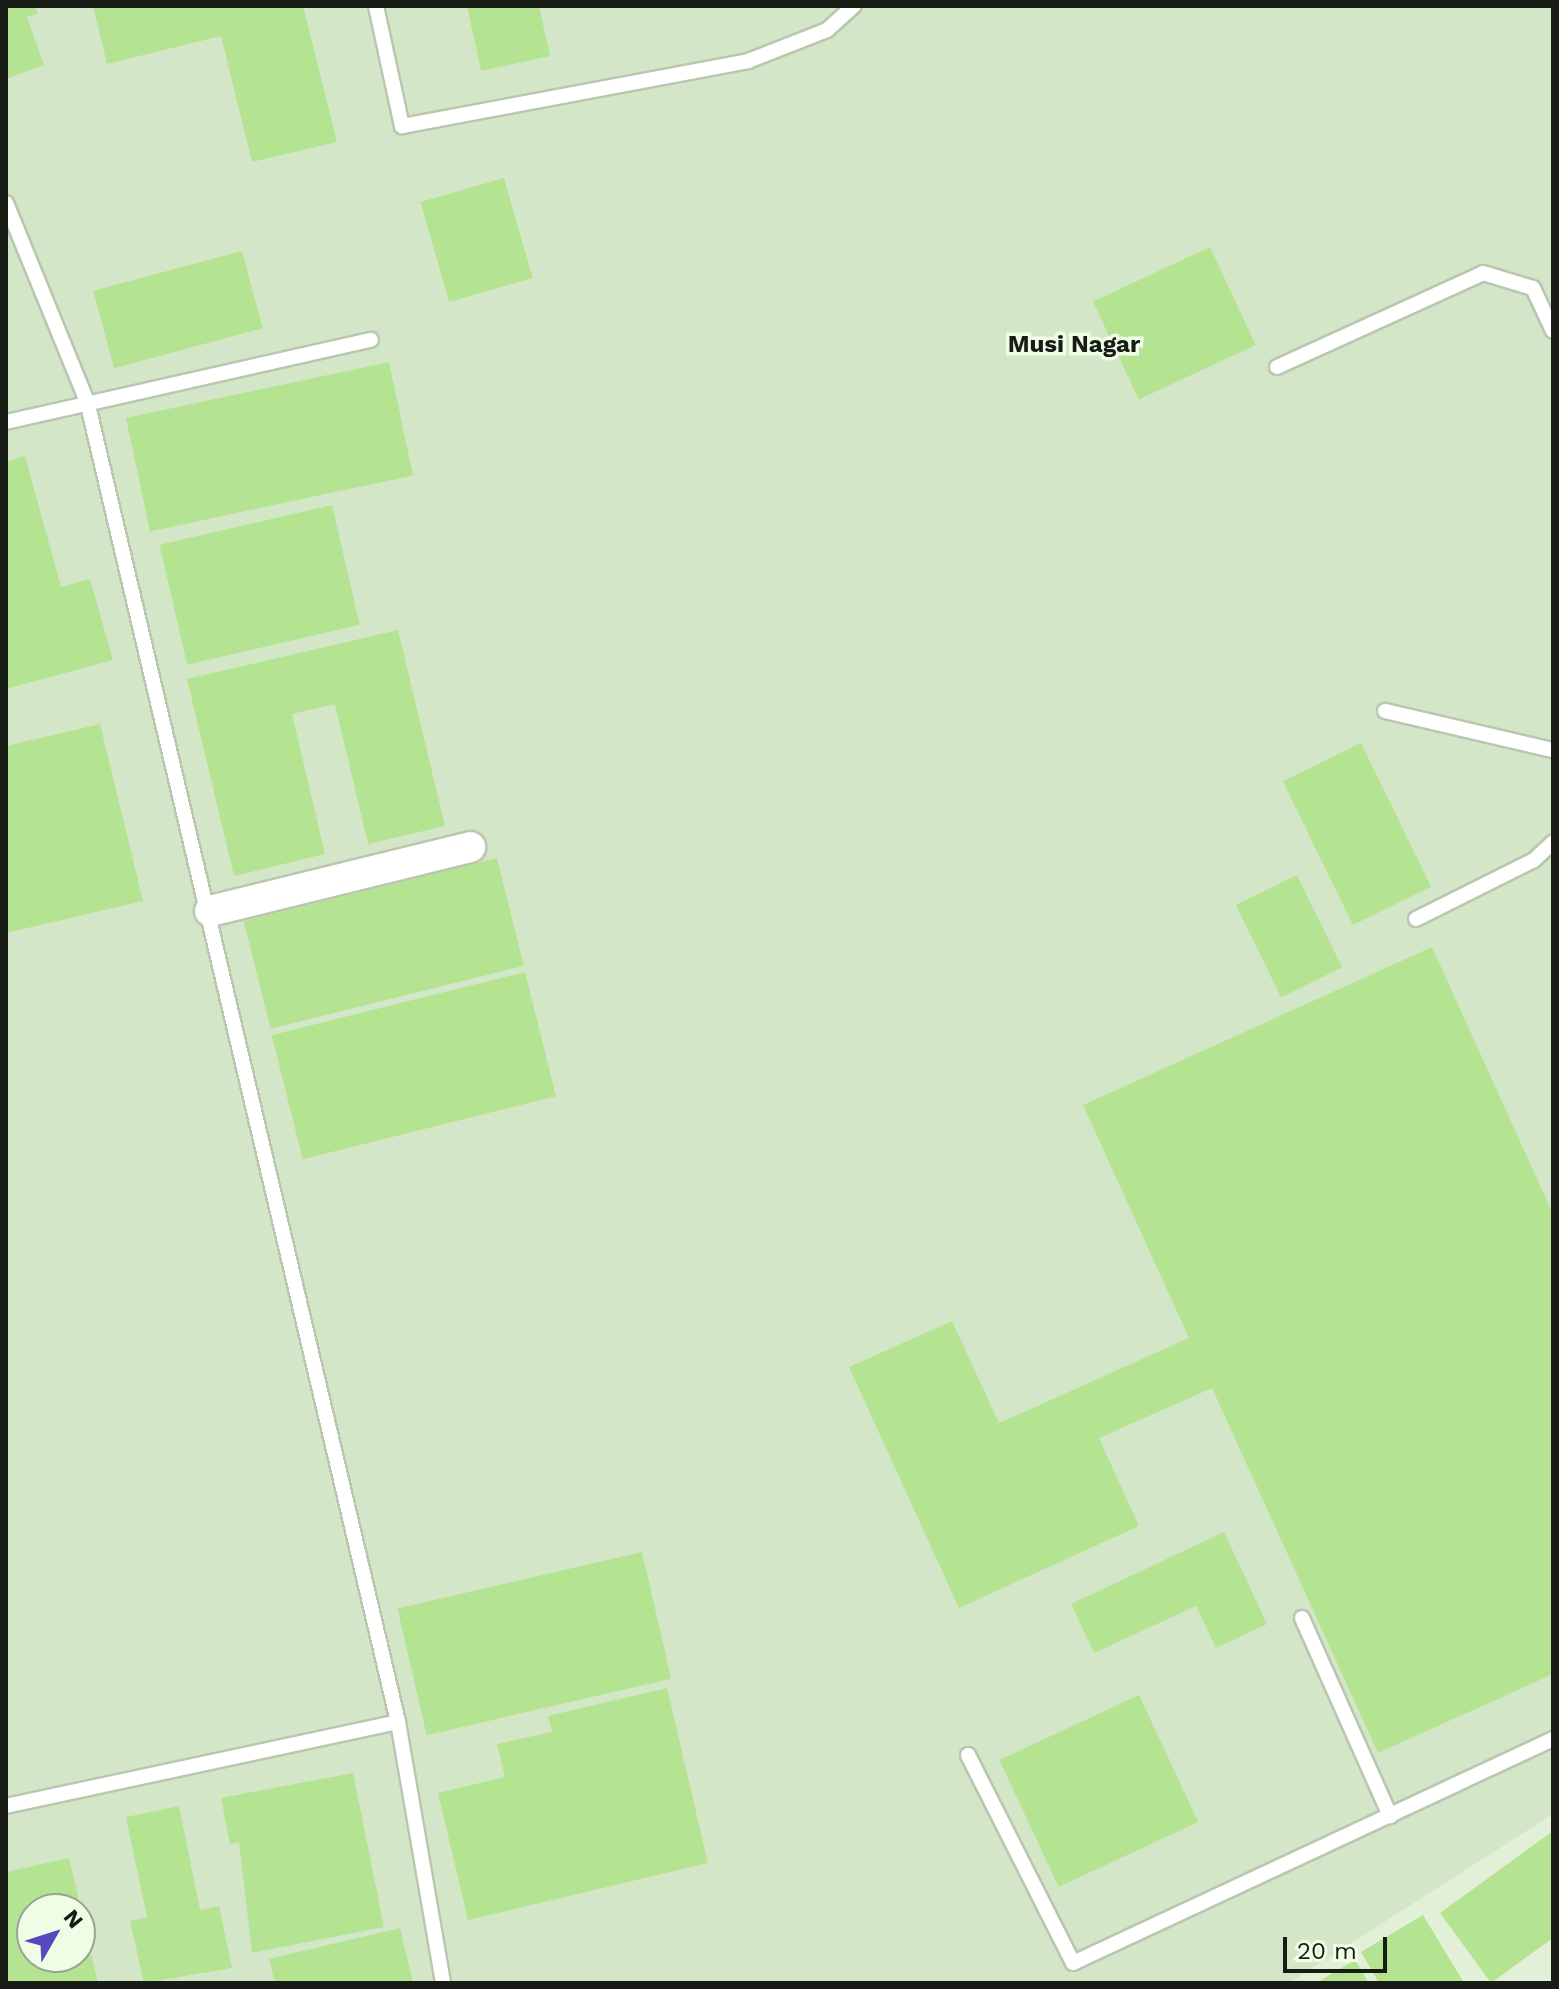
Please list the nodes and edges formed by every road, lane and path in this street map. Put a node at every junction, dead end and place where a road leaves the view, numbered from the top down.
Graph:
1 (376, 6) edge
2 (854, 6) edge
3 (6, 203) edge
4 (1553, 331) edge
5 (371, 340) dead end
6 (1277, 367) dead end
7 (87, 401) junction
8 (6, 422) edge
9 (1385, 711) dead end
10 (1553, 750) edge
11 (1553, 842) edge
12 (470, 847) dead end
13 (210, 911) junction
14 (1416, 919) dead end
15 (1302, 1618) dead end
16 (398, 1722) junction
17 (1553, 1739) edge
18 (968, 1755) dead end
19 (6, 1806) edge
20 (1390, 1816) junction
21 (443, 1983) edge

1 - 2 lane
3 - 7 lane
4 - 6 lane
5 - 7 lane
7 - 8 lane
7 - 13 lane
9 - 10 lane
11 - 14 lane
12 - 13 street
13 - 16 lane
15 - 20 lane
16 - 19 lane
16 - 21 lane
17 - 20 lane
18 - 20 lane

